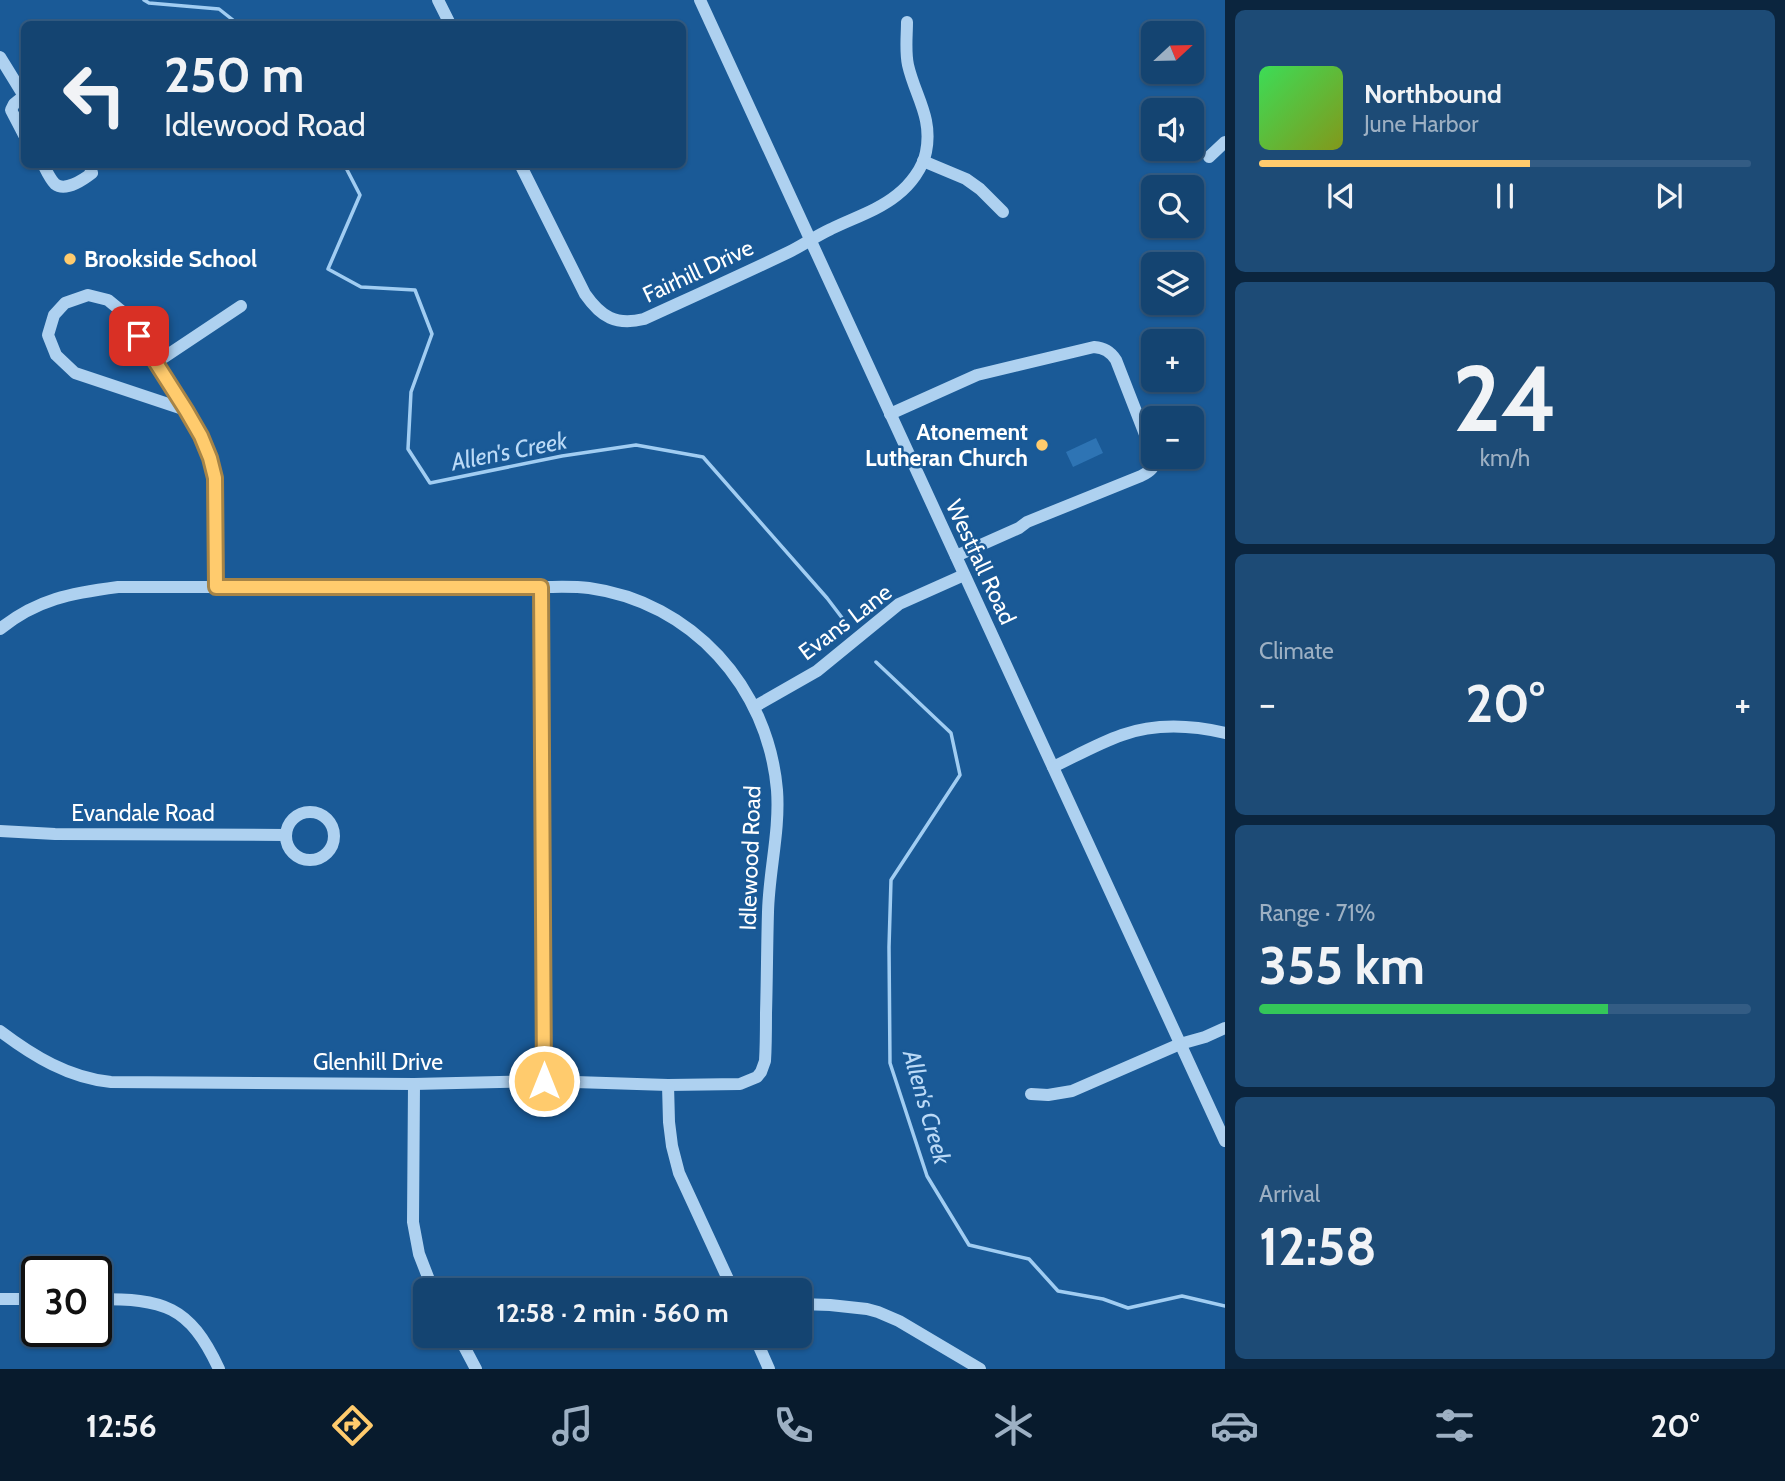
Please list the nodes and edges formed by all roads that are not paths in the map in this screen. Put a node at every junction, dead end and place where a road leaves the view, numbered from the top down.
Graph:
1 (438, 0) edge
2 (700, 0) edge
3 (448, 21) edge
4 (907, 22) dead end
5 (0, 57) edge
6 (21, 91) edge
7 (21, 98) edge
8 (21, 129) edge
9 (1225, 142) edge
10 (1209, 157) dead end
11 (923, 162) junction
12 (45, 168) edge
13 (90, 168) edge
14 (522, 168) edge
15 (1003, 212) dead end
16 (811, 240) junction
17 (241, 306) dead end
18 (157, 362) junction
19 (186, 410) junction
20 (890, 414) junction
21 (1141, 423) edge
22 (1151, 469) edge
23 (956, 556) junction
24 (964, 575) junction
25 (216, 587) junction
26 (541, 587) junction
27 (0, 629) edge
28 (754, 707) junction
29 (1225, 733) edge
30 (1053, 766) junction
31 (0, 831) edge
32 (286, 835) dead end
33 (1225, 1028) edge
34 (0, 1031) edge
35 (1180, 1044) junction
36 (763, 1067) joint
37 (544, 1081) junction
38 (414, 1083) junction
39 (668, 1085) junction
40 (1031, 1094) dead end
41 (1225, 1141) edge
42 (428, 1278) edge
43 (727, 1278) edge
44 (0, 1299) edge
45 (21, 1299) edge
46 (112, 1299) edge
47 (812, 1305) edge
48 (465, 1348) edge
49 (760, 1348) edge
50 (219, 1369) edge
51 (477, 1369) edge
52 (769, 1369) edge
53 (980, 1369) edge

1 - 3 street
2 - 16 street, Westfall Road
4 - 11 street
5 - 6 street
7 - 8 street
9 - 10 street
11 - 15 street
11 - 16 street, Fairhill Drive
12 - 13 street
14 - 16 street, Fairhill Drive
16 - 20 street, Westfall Road
17 - 18 street
18 - 19 street
18 - 19 street
19 - 25 street
20 - 21 street
20 - 23 street, Westfall Road
22 - 23 street
23 - 24 street, Westfall Road
24 - 28 street, Evans Lane
24 - 30 street, Westfall Road
25 - 26 street, Idlewood Road
25 - 27 street, Idlewood Road
26 - 28 street, Idlewood Road
26 - 37 street
28 - 36 street, Idlewood Road
29 - 30 street
30 - 35 street, Westfall Road
31 - 32 street, Evandale Road
33 - 35 street
34 - 38 street, Glenhill Drive
35 - 40 street
35 - 41 street, Westfall Road
36 - 39 street, Glenhill Drive
37 - 38 street, Glenhill Drive
37 - 39 street, Glenhill Drive
38 - 42 street
39 - 43 street
44 - 45 street
46 - 50 street
47 - 53 street
48 - 51 street
49 - 52 street

